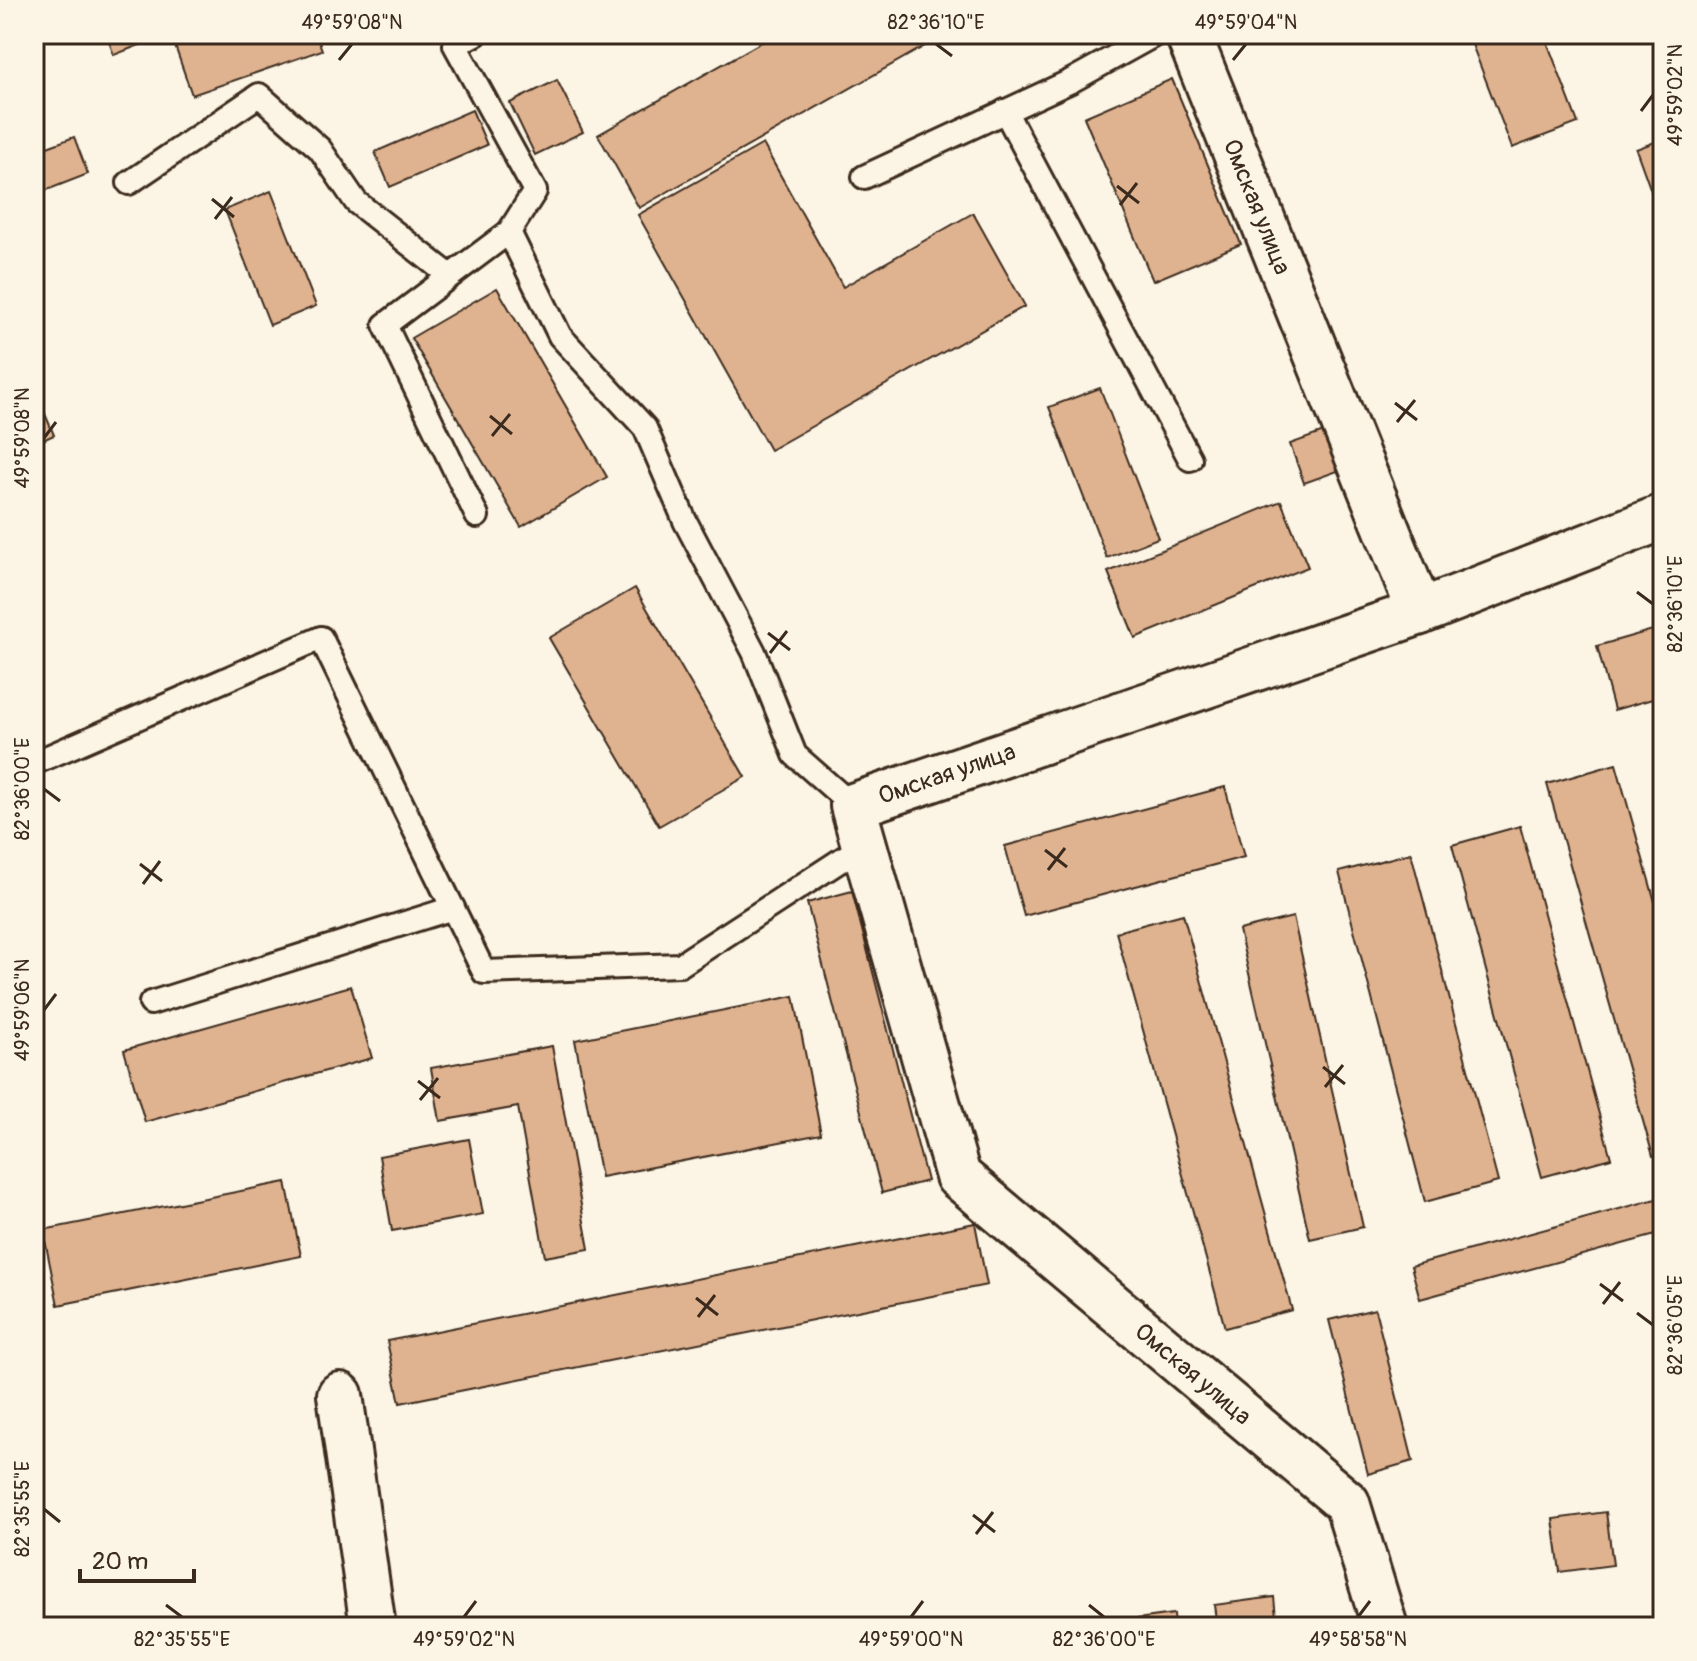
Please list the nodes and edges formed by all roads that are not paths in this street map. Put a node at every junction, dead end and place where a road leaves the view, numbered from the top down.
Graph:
1 (476, 34) edge
2 (1156, 34) edge
3 (1188, 34) edge
4 (1005, 111) junction
5 (864, 177) dead end
6 (129, 183) dead end
7 (509, 232) junction
8 (450, 276) junction
9 (1190, 459) dead end
10 (477, 516) dead end
11 (1663, 517) edge
12 (1420, 612) junction
13 (34, 763) edge
14 (858, 826) junction
15 (453, 908) junction
16 (151, 1003) dead end
17 (340, 1395) dead end
18 (373, 1627) edge
19 (1385, 1627) edge

1 - 7 lane
2 - 4 lane
3 - 12 street, Омская улица
4 - 5 lane
4 - 9 lane
6 - 8 lane
7 - 8 lane
7 - 14 lane
8 - 10 lane
11 - 12 street
12 - 14 street, Омская улица
13 - 15 lane
14 - 15 lane
14 - 19 street, Омская улица
15 - 16 lane
17 - 18 street

